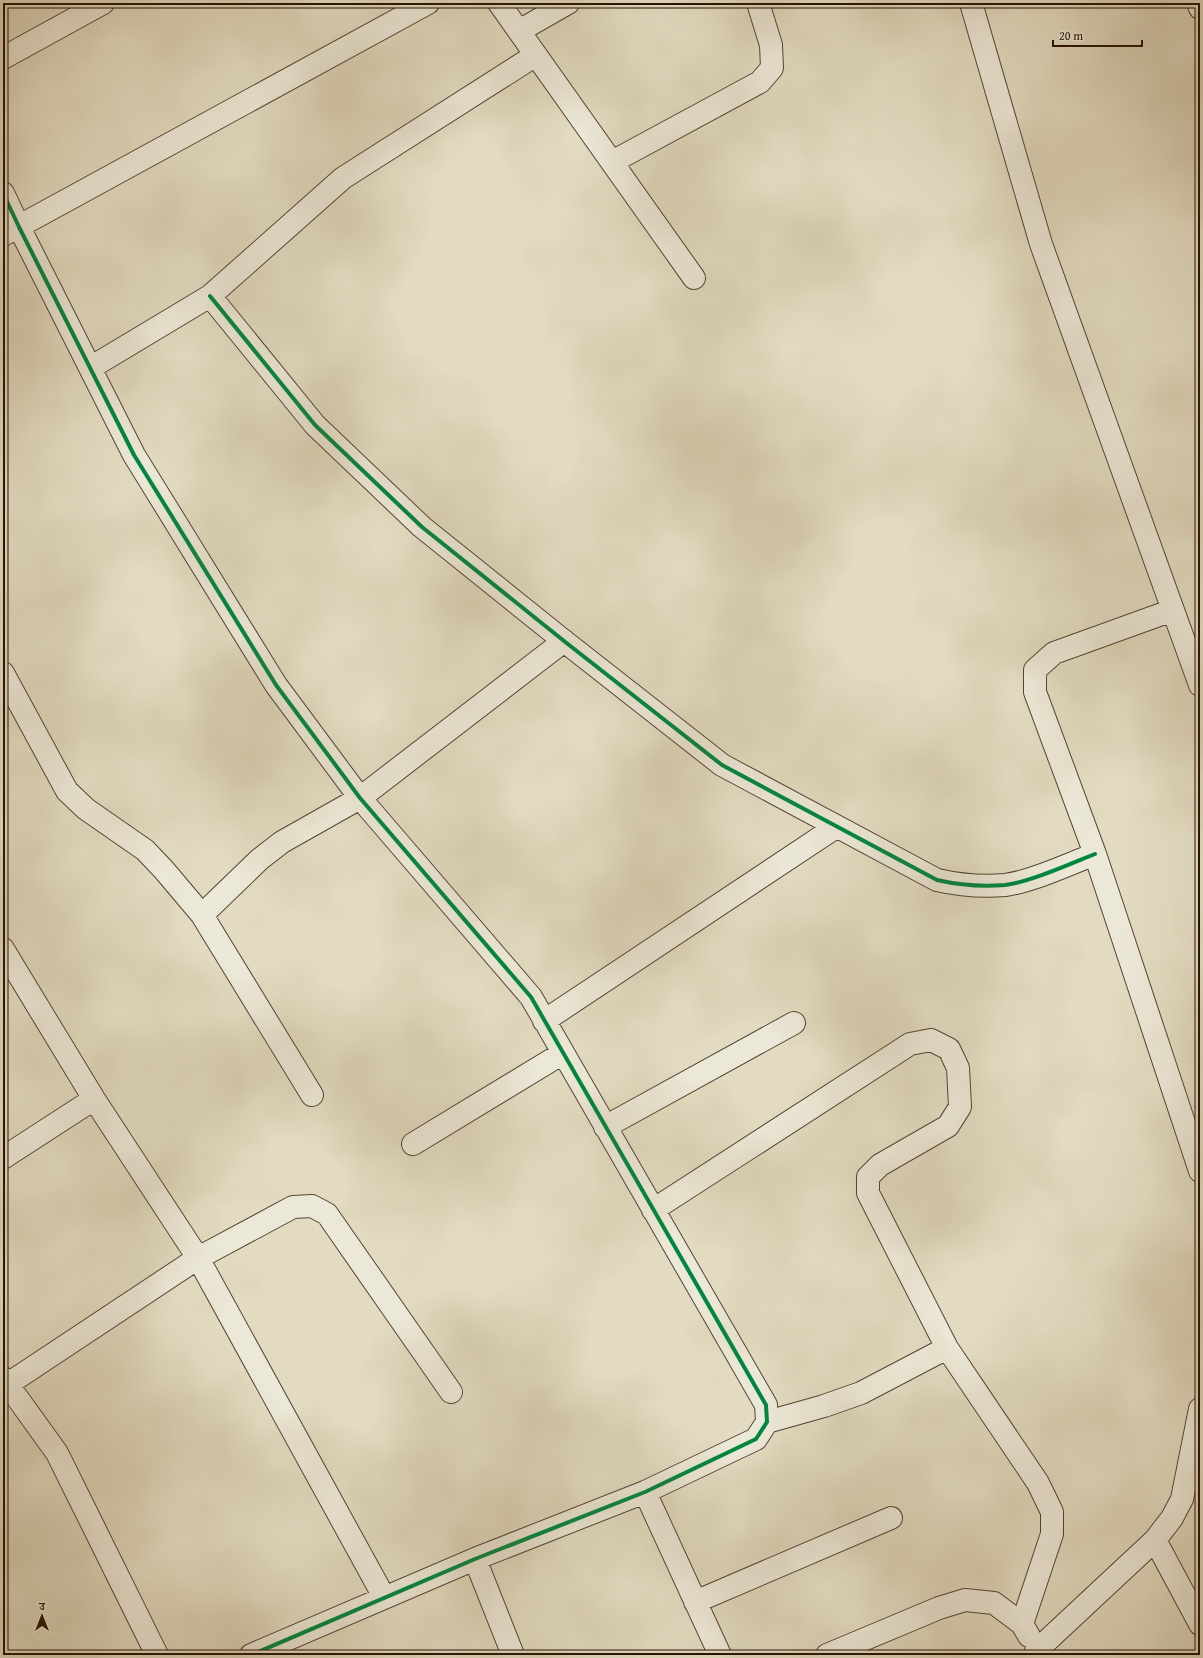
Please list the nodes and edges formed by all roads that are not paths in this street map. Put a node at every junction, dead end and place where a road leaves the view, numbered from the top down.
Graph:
1 (103, 3) edge
2 (428, 3) edge
3 (499, 3) edge
4 (568, 3) edge
5 (758, 3) edge
6 (971, 3) edge
7 (1198, 3) edge
8 (1200, 8) edge
9 (519, 31) junction
10 (536, 55) junction
11 (3, 58) edge
12 (612, 162) junction
13 (3, 193) edge
14 (11, 231) edge
15 (694, 278) dead end
16 (210, 296) junction
17 (90, 368) junction
18 (1173, 610) junction
19 (564, 641) junction
20 (3, 673) edge
21 (1200, 685) edge
22 (360, 798) junction
23 (836, 827) junction
24 (1095, 854) junction
25 (202, 915) junction
26 (3, 948) edge
27 (544, 1021) junction
28 (794, 1023) dead end
29 (563, 1053) junction
30 (312, 1095) dead end
31 (94, 1100) junction
32 (606, 1127) junction
33 (413, 1144) dead end
34 (3, 1158) edge
35 (1200, 1171) edge
36 (653, 1210) junction
37 (198, 1258) junction
38 (947, 1348) junction
39 (5, 1381) edge
40 (451, 1392) dead end
41 (1200, 1409) edge
42 (766, 1422) junction
43 (645, 1492) junction
44 (891, 1518) dead end
45 (1155, 1540) junction
46 (475, 1559) junction
47 (384, 1597) junction
48 (695, 1602) junction
49 (1022, 1624) junction
50 (1200, 1624) edge
51 (1037, 1653) edge
52 (157, 1655) edge
53 (251, 1655) edge
54 (513, 1655) edge
55 (720, 1655) edge
56 (827, 1655) edge

1 - 11 street
2 - 14 street
3 - 9 street
4 - 9 street
5 - 12 street
6 - 18 street
7 - 8 street
9 - 10 street
10 - 12 street
10 - 16 street
12 - 15 street
13 - 14 street
14 - 17 street
16 - 17 street
16 - 19 street
17 - 22 street
18 - 21 street
18 - 24 street
19 - 22 street
19 - 23 street
20 - 25 street
22 - 25 street
22 - 27 street
23 - 24 street
23 - 27 street
24 - 35 street
25 - 30 street
26 - 31 street
27 - 29 street
28 - 32 street
29 - 32 street
29 - 33 street
31 - 34 street
31 - 37 street
32 - 36 street
36 - 38 street
36 - 42 street
37 - 39 street
37 - 40 street
37 - 47 street
38 - 42 street
38 - 49 street
39 - 52 street
41 - 45 street
42 - 43 street
43 - 46 street
43 - 48 street
44 - 48 street
45 - 50 street
45 - 51 street
46 - 47 street
46 - 54 street
47 - 53 street
48 - 55 street
49 - 51 street
49 - 56 street

